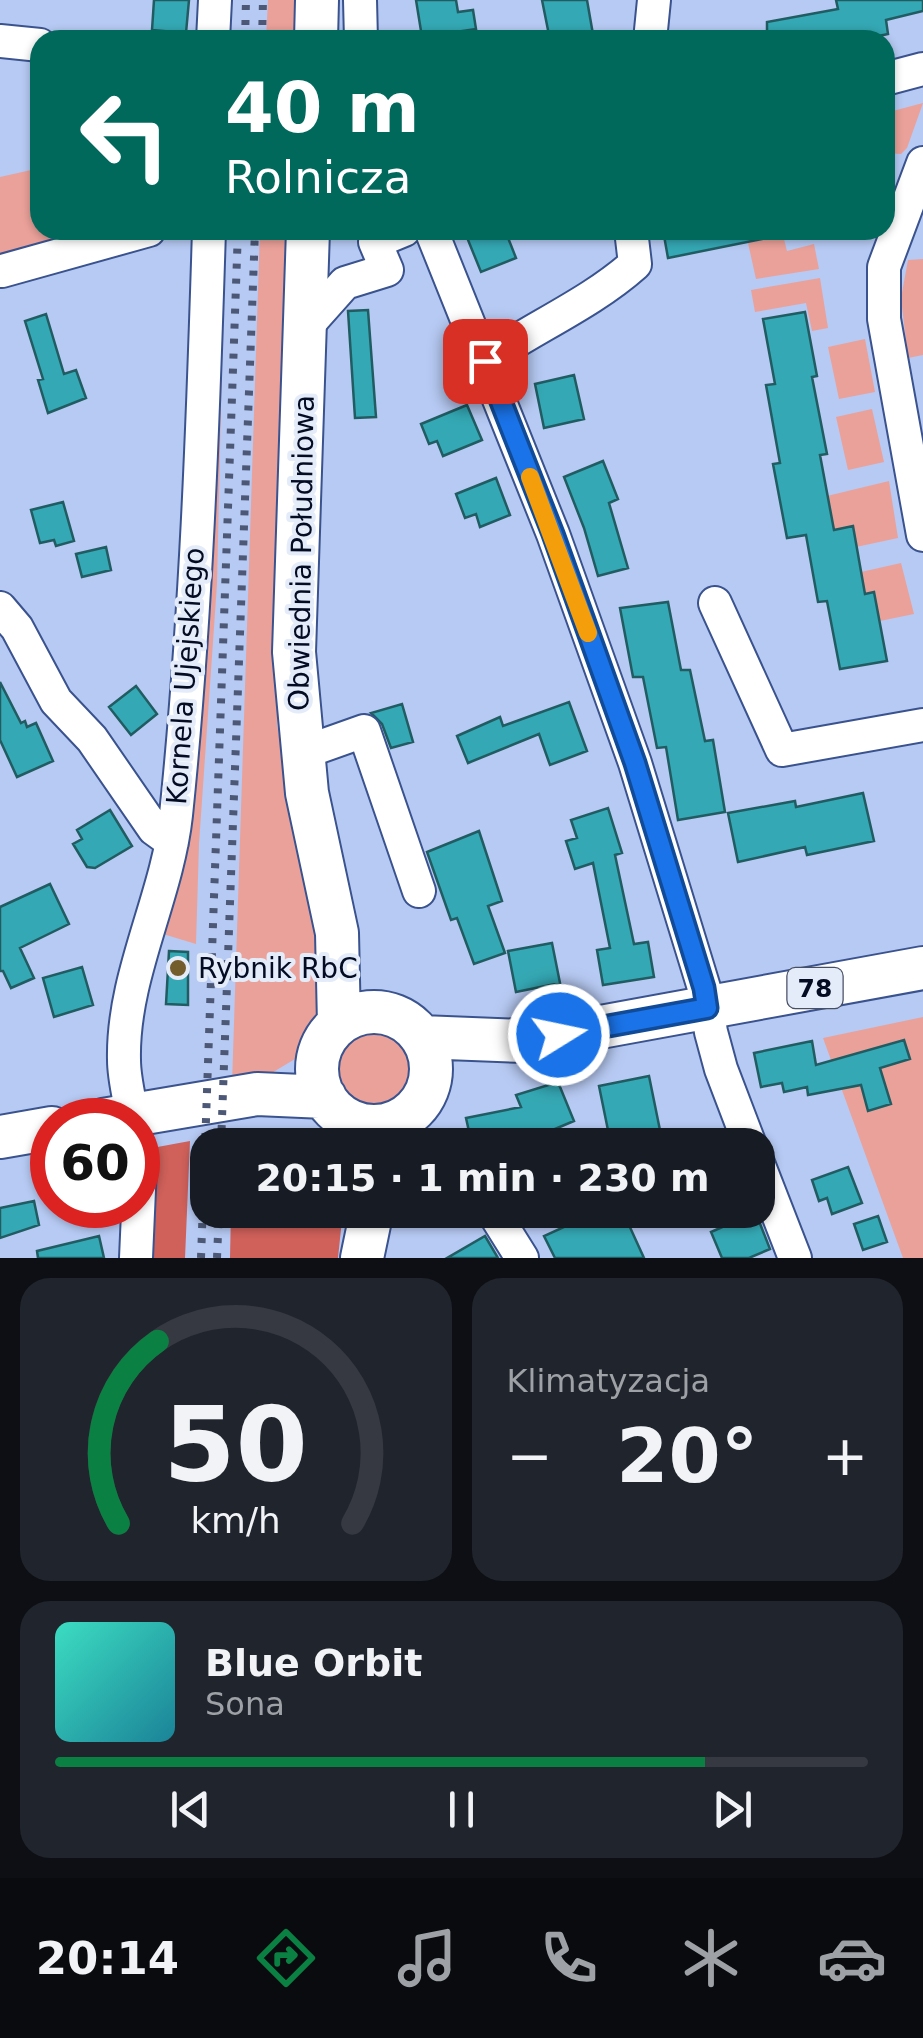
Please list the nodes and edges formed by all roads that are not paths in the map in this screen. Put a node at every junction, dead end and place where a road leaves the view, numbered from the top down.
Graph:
1 (215, 0) edge
2 (317, 0) edge
3 (360, 0) edge
4 (654, 0) edge
5 (214, 30) edge
6 (316, 30) edge
7 (361, 30) edge
8 (651, 30) edge
9 (0, 41) edge
10 (30, 44) edge
11 (923, 68) edge
12 (895, 76) edge
13 (907, 176) edge
14 (895, 223) edge
15 (115, 240) edge
16 (209, 240) edge
17 (381, 240) edge
18 (436, 240) edge
19 (632, 240) edge
20 (891, 240) edge
21 (308, 245) edge
22 (2, 272) edge
23 (346, 283) junction
24 (304, 329) junction
25 (485, 361) junction
26 (923, 532) edge
27 (714, 604) dead end
28 (0, 608) edge
29 (923, 725) edge
30 (302, 752) junction
31 (172, 842) junction
32 (419, 890) dead end
33 (338, 933) junction
34 (923, 969) edge
35 (707, 1008) junction
36 (405, 1026) junction
37 (329, 1039) junction
38 (524, 1041) junction
39 (257, 1094) junction
40 (125, 1098) edge
41 (160, 1117) edge
42 (339, 1119) edge
43 (406, 1119) edge
44 (744, 1128) edge
45 (30, 1132) edge
46 (0, 1137) edge
47 (775, 1207) edge
48 (137, 1228) edge
49 (358, 1228) edge
50 (367, 1228) edge
51 (503, 1228) edge
52 (136, 1258) edge
53 (359, 1258) edge
54 (522, 1258) edge
55 (795, 1258) edge

1 - 5 street
2 - 6 main road
3 - 7 street
4 - 8 street
9 - 10 street
11 - 12 street
13 - 14 street
15 - 22 street
16 - 31 street, Kornela Ujejskiego
17 - 23 street
18 - 25 street
19 - 25 street
20 - 26 street
21 - 23 street
21 - 24 main road, Obwiednia Południowa
23 - 24 street
24 - 30 main road, Obwiednia Południowa
25 - 35 street
27 - 29 street
28 - 31 street
30 - 32 street
30 - 33 main road, Obwiednia Południowa
31 - 40 street, Kornela Ujejskiego
33 - 36 main road, Obwiednia Południowa
33 - 37 main road, Obwiednia Południowa
34 - 35 main road, 78
35 - 38 main road, 78
35 - 44 street
36 - 37 main road, 78
36 - 38 main road, 78
36 - 43 main road
37 - 39 main road, 78
37 - 42 main road
38 - 43 main road, 78
39 - 41 main road, 78
39 - 42 main road, 78
42 - 43 main road, 78
45 - 46 main road
47 - 55 street
48 - 52 street, Kornela Ujejskiego
49 - 53 main road
50 - 53 main road
51 - 54 street

